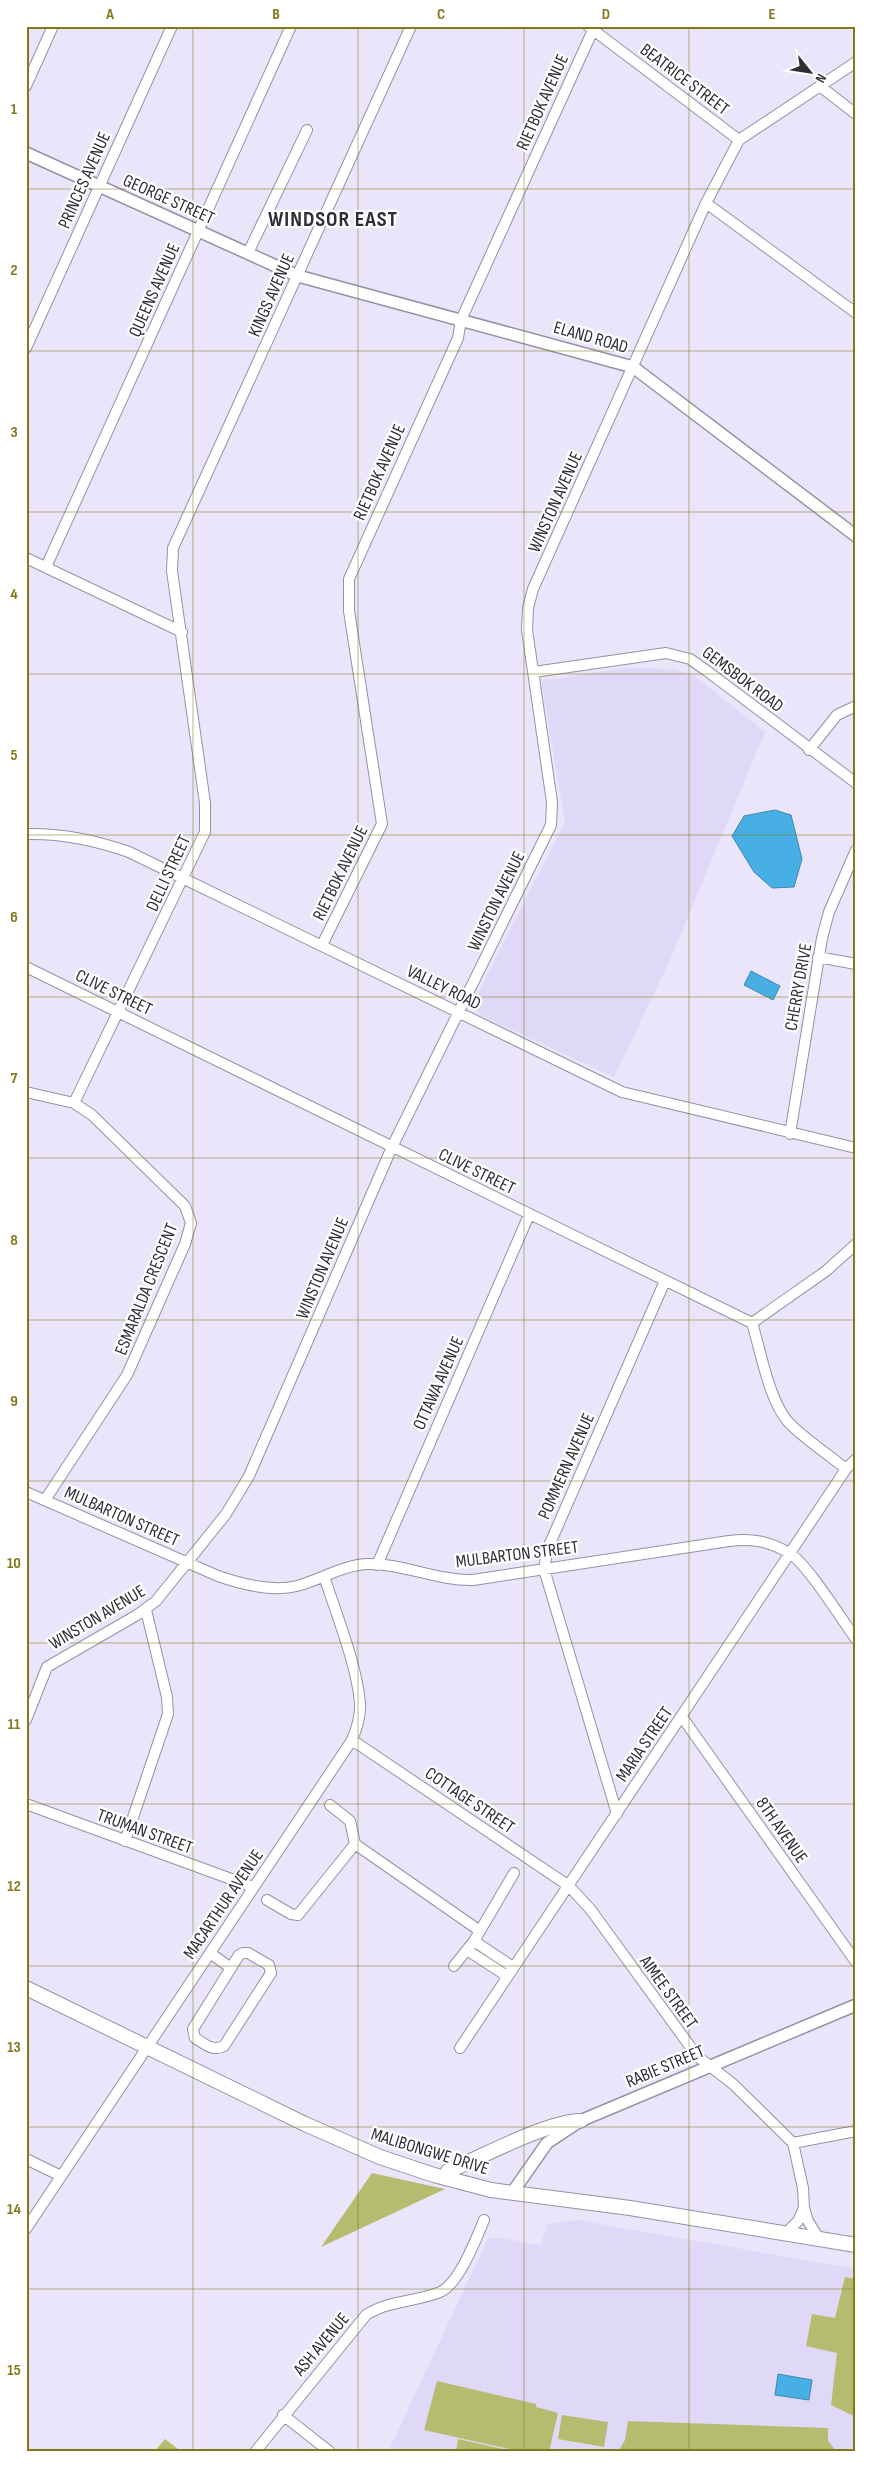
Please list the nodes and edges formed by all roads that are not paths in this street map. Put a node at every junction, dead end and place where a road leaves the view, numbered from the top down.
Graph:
1 (53, 26) edge
2 (172, 26) edge
3 (291, 26) edge
4 (411, 26) edge
5 (591, 28) edge
6 (856, 62) edge
7 (26, 86) edge
8 (821, 87) junction
9 (856, 114) edge
10 (307, 130) dead end
11 (739, 140) junction
12 (26, 152) edge
13 (99, 187) junction
14 (706, 202) junction
15 (198, 231) junction
16 (248, 253) junction
17 (298, 276) junction
18 (856, 314) edge
19 (461, 320) junction
20 (26, 348) edge
21 (633, 367) junction
22 (856, 536) edge
23 (173, 548) joint
24 (26, 558) edge
25 (46, 567) junction
26 (182, 632) junction
27 (534, 672) junction
28 (856, 706) edge
29 (810, 750) junction
30 (856, 783) edge
31 (26, 834) edge
32 (856, 850) edge
33 (185, 878) junction
34 (322, 945) junction
35 (818, 957) junction
36 (856, 964) edge
37 (26, 967) edge
38 (119, 1012) junction
39 (459, 1012) junction
40 (26, 1092) edge
41 (74, 1103) junction
42 (790, 1134) junction
43 (392, 1147) junction
44 (856, 1148) edge
45 (529, 1215) junction
46 (856, 1244) edge
47 (665, 1281) junction
48 (752, 1323) junction
49 (856, 1459) edge
50 (846, 1469) junction
51 (26, 1492) edge
52 (45, 1500) junction
53 (791, 1553) junction
54 (188, 1563) junction
55 (377, 1565) junction
56 (544, 1569) junction
57 (324, 1576) junction
58 (146, 1610) junction
59 (856, 1639) edge
60 (682, 1717) junction
61 (26, 1720) edge
62 (352, 1740) junction
63 (26, 1804) edge
64 (330, 1804) dead end
65 (616, 1814) junction
66 (125, 1841) junction
67 (355, 1844) junction
68 (514, 1873) dead end
69 (569, 1886) junction
70 (253, 1887) junction
71 (267, 1900) dead end
72 (480, 1931) junction
73 (470, 1945) junction
74 (210, 1953) junction
75 (856, 1962) edge
76 (454, 1966) dead end
77 (231, 1968) junction
78 (510, 1971) junction
79 (26, 1983) edge
80 (26, 1988) edge
81 (856, 2005) edge
82 (148, 2045) junction
83 (460, 2048) dead end
84 (710, 2067) junction
85 (580, 2121) junction
86 (856, 2131) edge
87 (793, 2143) junction
88 (26, 2159) edge
89 (448, 2171) junction
90 (61, 2176) junction
91 (515, 2190) junction
92 (804, 2208) junction
93 (484, 2220) dead end
94 (26, 2229) edge
95 (790, 2230) junction
96 (816, 2234) junction
97 (856, 2240) edge
98 (856, 2245) edge
99 (283, 2415) junction
100 (255, 2452) edge
101 (330, 2452) edge

1 - 7 street
2 - 13 street, PRINCES AVENUE
3 - 15 street, QUEENS AVENUE
4 - 17 street, KINGS AVENUE
5 - 11 street, BEATRICE STREET
5 - 19 street, RIETBOK AVENUE
6 - 8 street, WINSTON AVENUE
8 - 9 street
8 - 11 street, WINSTON AVENUE
10 - 16 street
11 - 14 street, WINSTON AVENUE
12 - 13 street, GEORGE STREET
13 - 15 street, GEORGE STREET
13 - 20 street, PRINCES AVENUE
14 - 18 street
14 - 21 street, WINSTON AVENUE
15 - 16 street, GEORGE STREET
15 - 25 street, QUEENS AVENUE
16 - 17 street, GEORGE STREET
17 - 19 street, ELAND ROAD
17 - 23 street, KINGS AVENUE
19 - 21 street, ELAND ROAD
19 - 34 street, RIETBOK AVENUE
21 - 22 street, ELAND ROAD
21 - 27 street, WINSTON AVENUE
23 - 26 street, DELLI STREET
24 - 25 street
25 - 26 street
26 - 33 street, DELLI STREET
27 - 29 street, GEMSBOK ROAD
27 - 39 street, WINSTON AVENUE
28 - 29 street
29 - 30 street, GEMSBOK ROAD
31 - 33 street, VALLEY ROAD
32 - 35 street, CHERRY DRIVE
33 - 34 street, VALLEY ROAD
33 - 38 street, DELLI STREET
34 - 39 street, VALLEY ROAD
35 - 36 street
35 - 42 street, CHERRY DRIVE
37 - 38 street, CLIVE STREET
38 - 41 street, DELLI STREET
38 - 43 street, CLIVE STREET
39 - 42 street, VALLEY ROAD
39 - 43 street, WINSTON AVENUE
40 - 41 street, ESMARALDA CRESCENT
41 - 52 street, ESMARALDA CRESCENT
42 - 44 street, VALLEY ROAD
43 - 45 street, CLIVE STREET
43 - 54 street, WINSTON AVENUE
45 - 47 street, CLIVE STREET
45 - 55 street, OTTAWA AVENUE
46 - 48 street
47 - 48 street, CLIVE STREET
47 - 56 street, POMMERN AVENUE
48 - 50 street
49 - 50 street, MARIA STREET
50 - 53 street, MARIA STREET
51 - 52 street, MULBARTON STREET
52 - 54 street, MULBARTON STREET
53 - 56 street, MULBARTON STREET
53 - 59 street
53 - 60 street, MARIA STREET
54 - 57 street, MULBARTON STREET
54 - 58 street, WINSTON AVENUE
55 - 56 street, MULBARTON STREET
55 - 57 street, MULBARTON STREET
56 - 65 street, POMMERN AVENUE
57 - 62 street, MACARTHUR AVENUE
58 - 61 street, WINSTON AVENUE
58 - 66 street
60 - 65 street, MARIA STREET
60 - 75 street, 8TH AVENUE
62 - 69 street, COTTAGE STREET
62 - 70 street, MACARTHUR AVENUE
63 - 66 street, TRUMAN STREET
64 - 67 street
65 - 69 street, MARIA STREET
66 - 70 street, TRUMAN STREET
67 - 71 street
67 - 72 street
68 - 72 street
69 - 78 street, MARIA STREET
69 - 84 street, AIMEE STREET
70 - 74 street, MACARTHUR AVENUE
72 - 73 street
73 - 76 street
73 - 78 street
74 - 77 street
74 - 82 street, MACARTHUR AVENUE
77 - 77 street
78 - 83 street, MARIA STREET
79 - 82 main road, MALIBONGWE DRIVE
80 - 82 main road, MALIBONGWE DRIVE
81 - 84 street, RABIE STREET
82 - 89 main road, MALIBONGWE DRIVE
82 - 90 street, MACARTHUR AVENUE
82 - 91 main road, MALIBONGWE DRIVE
84 - 85 street, RABIE STREET
84 - 87 street, AIMEE STREET
85 - 89 main road
85 - 91 street, RABIE STREET
86 - 87 street
87 - 92 street
88 - 90 street
89 - 91 main road, MALIBONGWE DRIVE
90 - 94 street, MACARTHUR AVENUE
91 - 95 main road, MALIBONGWE DRIVE
91 - 98 main road, MALIBONGWE DRIVE
92 - 95 street
92 - 96 street
93 - 99 street, ASH AVENUE
95 - 96 main road, MALIBONGWE DRIVE
96 - 97 main road, MALIBONGWE DRIVE
99 - 100 street, ASH AVENUE
99 - 101 street

